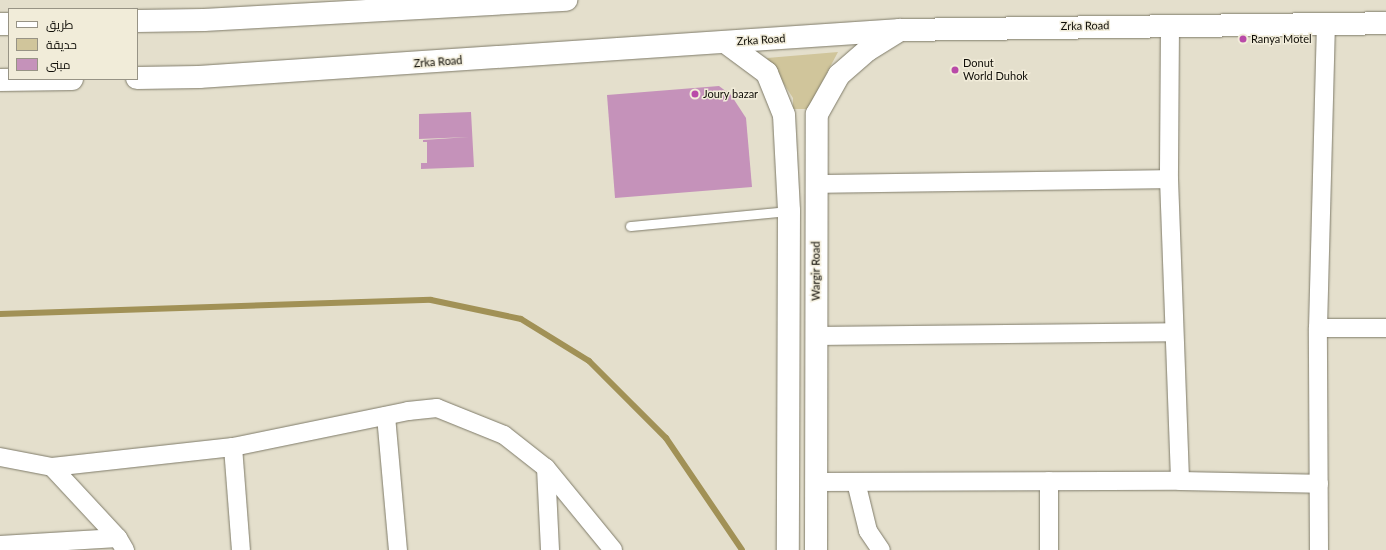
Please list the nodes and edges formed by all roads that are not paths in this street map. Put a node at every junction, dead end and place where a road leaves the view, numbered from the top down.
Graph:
1 (566, 0) edge
2 (484, 2) edge
3 (138, 21) edge
4 (1326, 22) junction
5 (1386, 22) edge
6 (1170, 25) junction
7 (900, 30) junction
8 (725, 42) junction
9 (138, 78) edge
10 (817, 135) junction
11 (786, 147) junction
12 (1169, 179) junction
13 (816, 184) junction
14 (788, 211) junction
15 (630, 226) dead end
16 (1318, 328) junction
17 (1386, 328) edge
18 (1174, 332) junction
19 (816, 336) junction
20 (386, 416) junction
21 (233, 447) junction
22 (0, 458) edge
23 (52, 467) junction
24 (546, 468) junction
25 (1180, 481) junction
26 (815, 482) junction
27 (856, 482) junction
28 (1049, 482) junction
29 (1319, 484) junction
30 (122, 544) edge
31 (0, 545) edge
32 (241, 550) edge
33 (398, 550) edge
34 (550, 550) edge
35 (613, 550) edge
36 (788, 550) edge
37 (816, 550) edge
38 (881, 550) edge
39 (1048, 550) edge
40 (1319, 550) edge

1 - 2 main road
2 - 3 main road
4 - 5 main road, Zrka Road
4 - 6 main road, Zrka Road
4 - 16 street
6 - 7 main road, Zrka Road
6 - 12 street
7 - 8 main road, Zrka Road
7 - 10 main road, Wargir Road
8 - 9 main road, Zrka Road
8 - 11 main road
10 - 11 main road
10 - 13 main road, Wargir Road
11 - 14 main road
12 - 13 street
12 - 18 street
13 - 19 main road, Wargir Road
14 - 15 lane
14 - 36 main road
16 - 17 street
16 - 29 street
18 - 19 street
18 - 25 street
19 - 26 main road, Wargir Road
20 - 21 street
20 - 24 street
20 - 33 street
21 - 23 street
21 - 32 street
22 - 23 street
23 - 30 street
24 - 34 street
24 - 35 street
25 - 28 street
25 - 29 street
26 - 27 street
26 - 37 main road, Wargir Road
27 - 28 street
27 - 38 street
28 - 39 street
29 - 40 street
30 - 31 street

